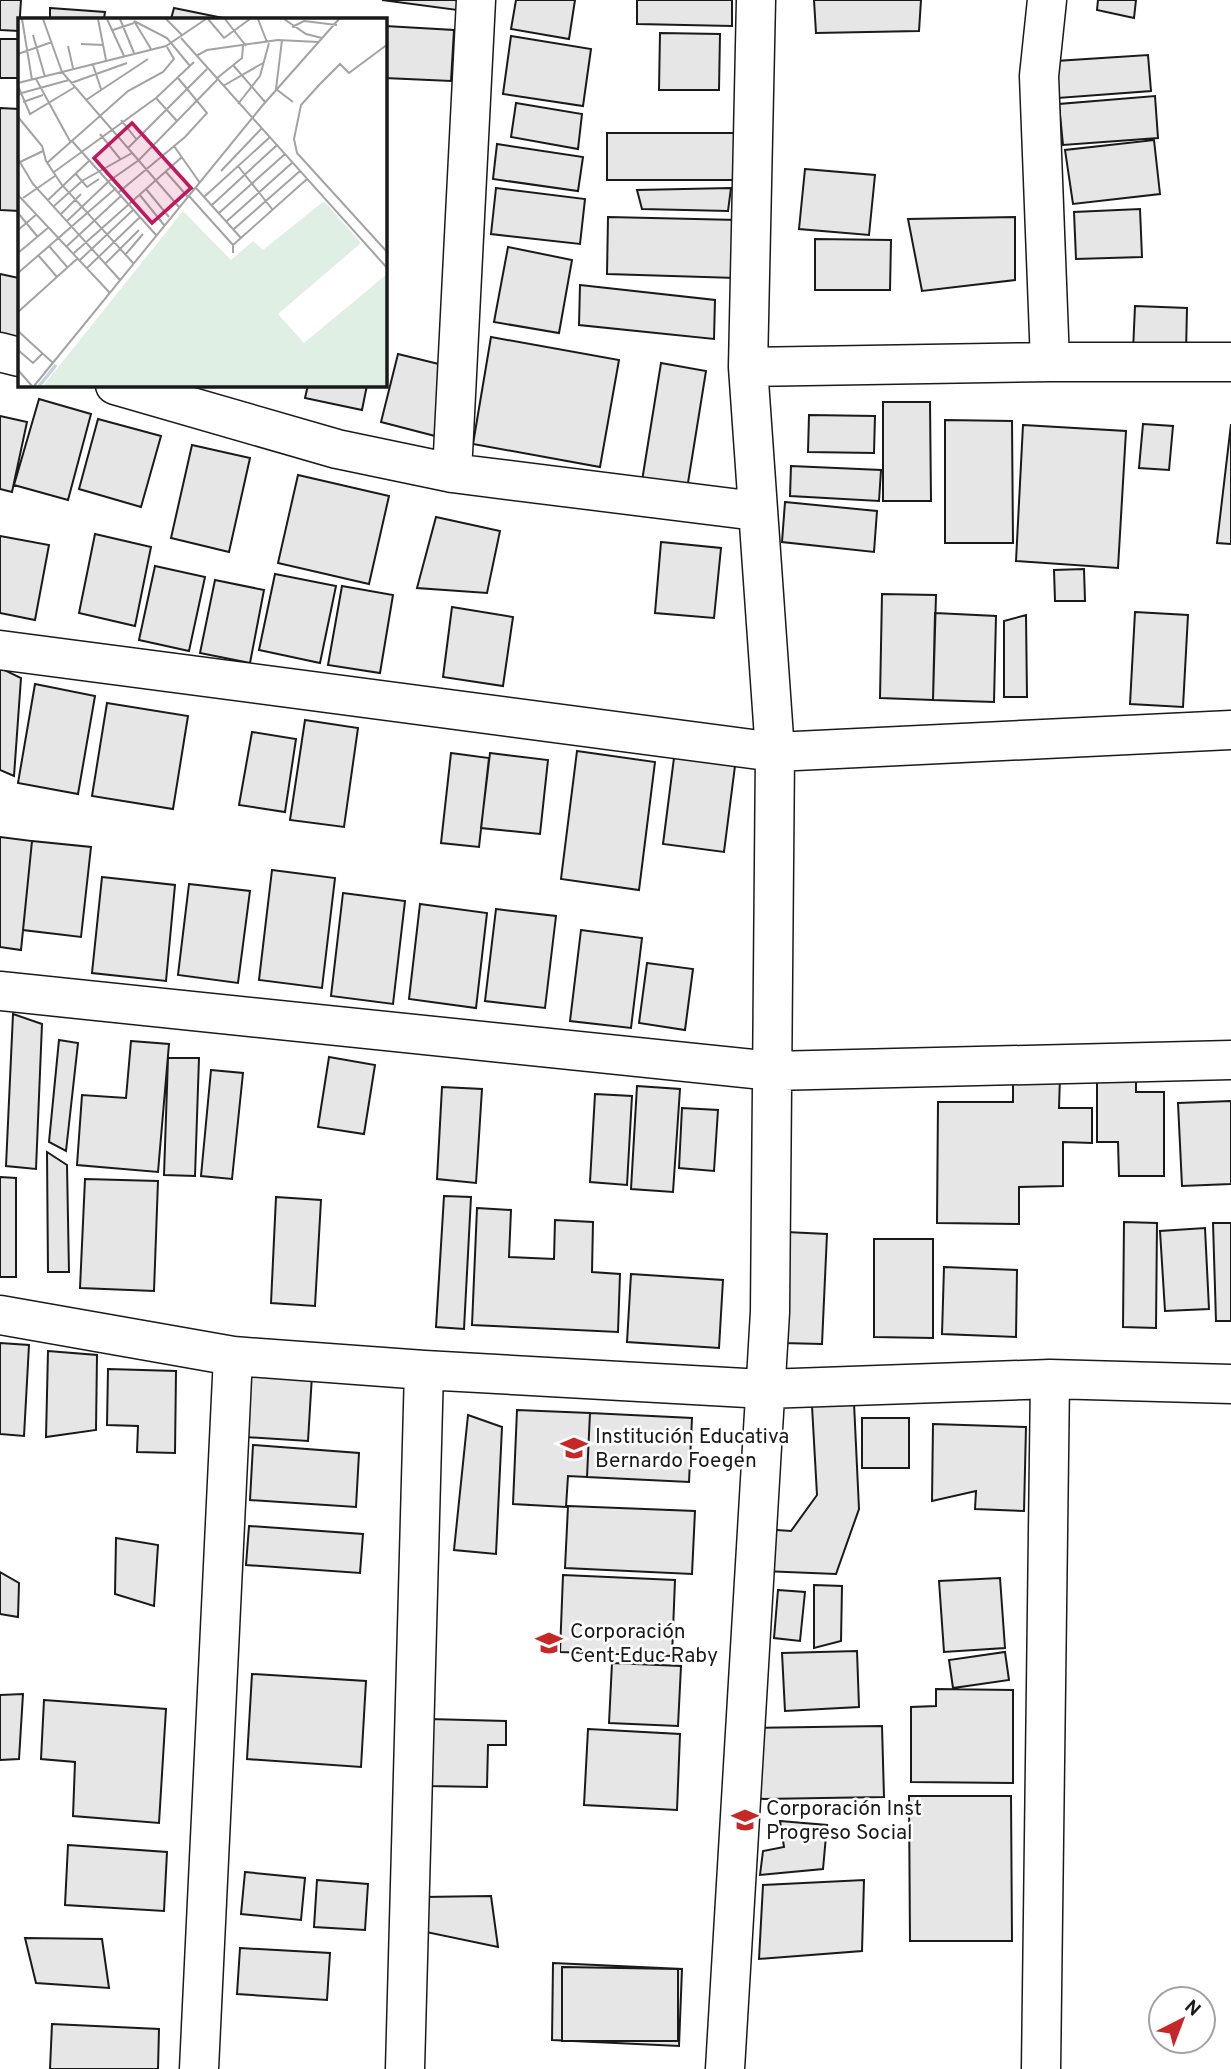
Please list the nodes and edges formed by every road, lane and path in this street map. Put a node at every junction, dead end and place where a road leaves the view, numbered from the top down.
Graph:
1 (476, 0) edge
2 (756, 0) edge
3 (1046, 0) edge
4 (0, 352) edge
5 (18, 358) edge
6 (1050, 362) junction
7 (1231, 362) edge
8 (748, 367) junction
9 (122, 387) edge
10 (452, 473) junction
11 (756, 511) junction
12 (0, 650) edge
13 (1231, 730) edge
14 (775, 752) junction
15 (0, 991) edge
16 (1231, 1060) edge
17 (772, 1071) junction
18 (0, 1315) edge
19 (233, 1356) junction
20 (424, 1370) junction
21 (1050, 1379) junction
22 (1231, 1384) edge
23 (765, 1389) junction
24 (199, 2069) edge
25 (405, 2069) edge
26 (725, 2069) edge
27 (1041, 2069) edge

1 - 10 street
2 - 8 street
3 - 6 street
4 - 5 street
6 - 7 street
6 - 8 street
8 - 11 street
9 - 10 street
10 - 11 street
11 - 14 street
12 - 14 street
13 - 14 street
14 - 17 street
15 - 17 street
16 - 17 street
17 - 23 street
18 - 19 street
19 - 20 street
19 - 24 street
20 - 23 street
20 - 25 street
21 - 22 street
21 - 23 street
21 - 27 street
23 - 26 street

